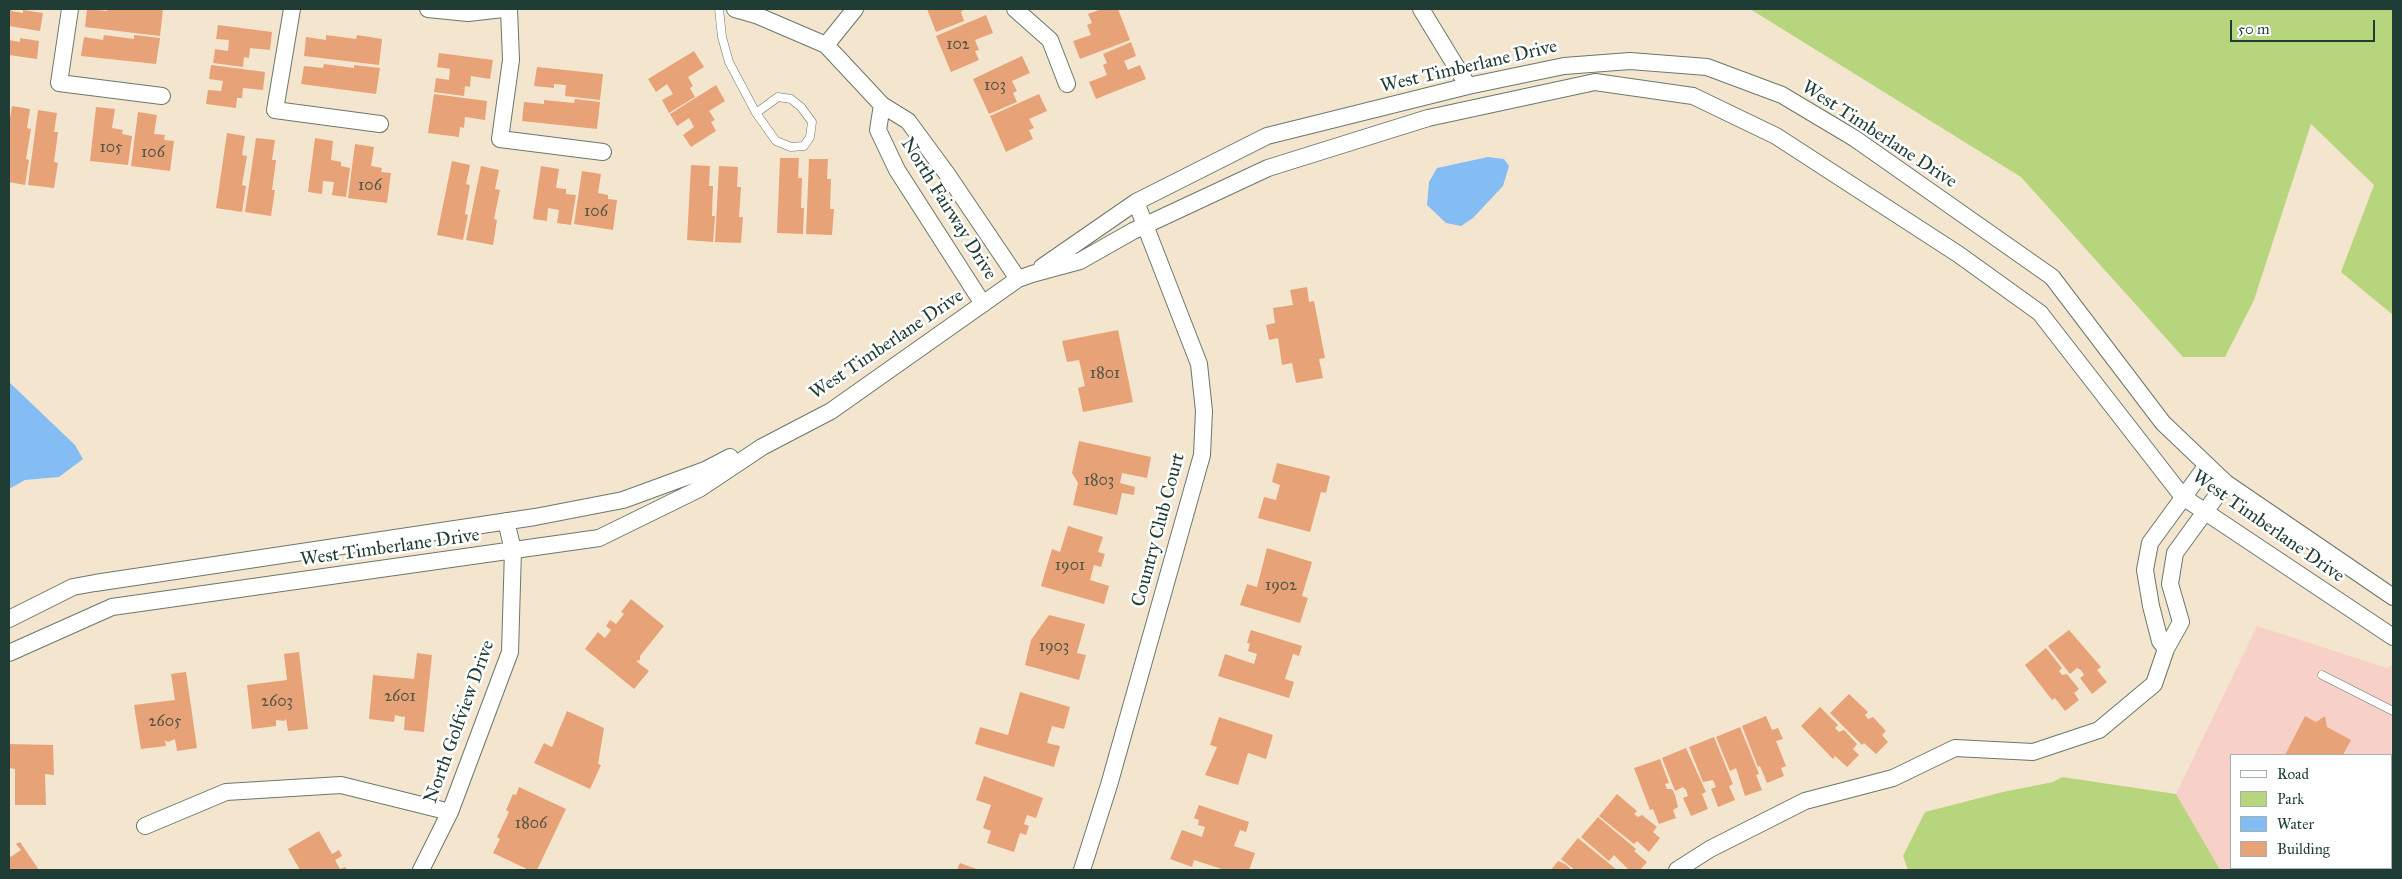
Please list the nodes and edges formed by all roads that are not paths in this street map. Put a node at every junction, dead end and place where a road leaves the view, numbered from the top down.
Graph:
1 (70, 9) edge
2 (292, 9) edge
3 (428, 9) edge
4 (503, 9) edge
5 (509, 9) edge
6 (719, 9) edge
7 (735, 9) edge
8 (856, 9) edge
9 (1015, 9) edge
10 (1421, 9) edge
11 (826, 45) junction
12 (1067, 84) dead end
13 (1468, 86) junction
14 (162, 96) dead end
15 (882, 105) junction
16 (756, 113) junction
17 (380, 124) dead end
18 (603, 152) dead end
19 (1136, 202) junction
20 (1146, 225) junction
21 (1025, 276) junction
22 (983, 304) junction
23 (762, 447) junction
24 (2207, 465) junction
25 (2226, 483) junction
26 (2184, 497) junction
27 (2205, 511) junction
28 (506, 521) junction
29 (513, 550) junction
30 (2393, 598) edge
31 (9, 619) edge
32 (2393, 637) edge
33 (2166, 649) junction
34 (9, 653) edge
35 (2322, 675) dead end
36 (2393, 711) edge
37 (450, 812) junction
38 (145, 826) dead end
39 (421, 870) edge
40 (1082, 870) edge
41 (1677, 870) edge

1 - 14 street
2 - 17 street
3 - 4 street
5 - 18 street
6 - 16 lane
7 - 11 street, North Fairway Drive
8 - 11 street
9 - 12 street
10 - 13 street
11 - 15 street, North Fairway Drive
13 - 19 street, West Timberlane Drive
13 - 24 street, West Timberlane Drive
15 - 21 street, North Fairway Drive
15 - 22 street, North Fairway Drive
16 - 16 lane
19 - 20 street, Country Club Court
19 - 21 street, West Timberlane Drive
20 - 21 street, West Timberlane Drive
20 - 26 street, West Timberlane Drive
20 - 40 street, Country Club Court
21 - 22 street, West Timberlane Drive
22 - 23 street, West Timberlane Drive
23 - 28 street, West Timberlane Drive
23 - 29 street, West Timberlane Drive
24 - 25 street, West Timberlane Drive
24 - 26 street
25 - 27 street
25 - 30 street, West Timberlane Drive
26 - 27 street, West Timberlane Drive
26 - 33 street
27 - 32 street, West Timberlane Drive
27 - 33 street
28 - 29 street, North Golfview Drive
28 - 31 street, West Timberlane Drive
29 - 34 street, West Timberlane Drive
29 - 37 street, North Golfview Drive
33 - 41 street
35 - 36 lane
37 - 38 street
37 - 39 street, North Golfview Drive

